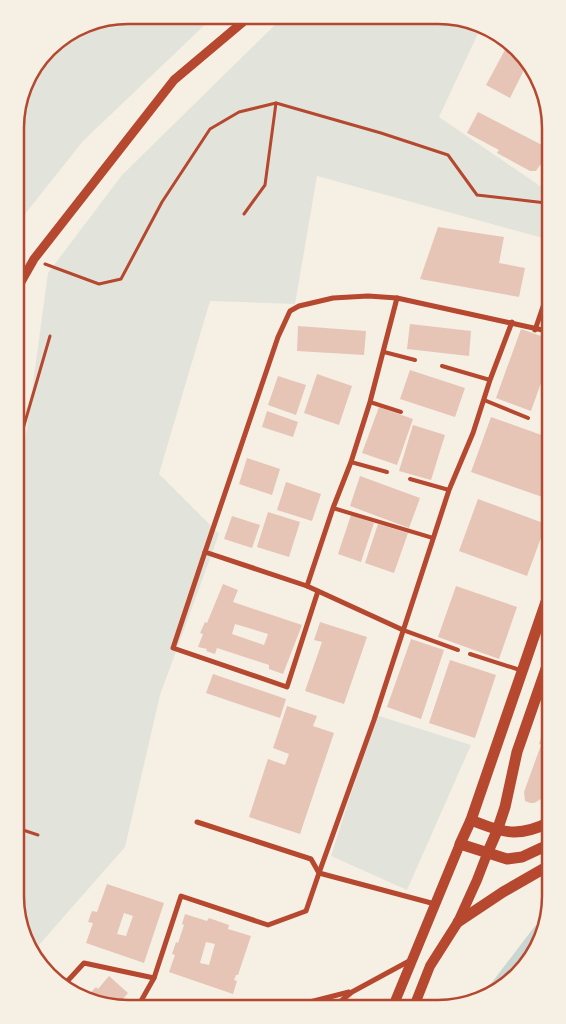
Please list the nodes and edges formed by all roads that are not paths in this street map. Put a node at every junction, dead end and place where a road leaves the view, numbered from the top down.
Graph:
1 (240, 24) edge
2 (24, 277) edge
3 (397, 298) junction
4 (542, 310) edge
5 (512, 322) junction
6 (535, 330) junction
7 (542, 331) edge
8 (384, 352) junction
9 (415, 360) dead end
10 (442, 366) dead end
11 (490, 380) junction
12 (484, 400) junction
13 (370, 402) junction
14 (401, 412) dead end
15 (528, 418) dead end
16 (351, 462) junction
17 (387, 472) dead end
18 (410, 479) dead end
19 (449, 490) junction
20 (333, 508) junction
21 (433, 538) junction
22 (205, 552) junction
23 (307, 586) junction
24 (318, 591) junction
25 (542, 612) edge
26 (403, 630) junction
27 (458, 650) dead end
28 (470, 654) dead end
29 (523, 671) junction
30 (542, 685) edge
31 (472, 820) junction
32 (196, 822) dead end
33 (542, 826) edge
34 (497, 830) junction
35 (460, 844) junction
36 (542, 848) edge
37 (486, 854) junction
38 (542, 870) edge
39 (319, 872) junction
40 (434, 904) junction
41 (458, 922) junction
42 (412, 960) junction
43 (154, 978) junction
44 (67, 981) edge
45 (352, 992) junction
46 (142, 1000) edge
47 (319, 1000) edge
48 (342, 1000) edge
49 (396, 1000) edge
50 (416, 1000) edge

1 - 2 street
3 - 5 street
3 - 8 street
3 - 22 street
4 - 6 street
5 - 6 street
5 - 11 street
6 - 7 street
8 - 9 lane
8 - 13 street
10 - 11 lane
11 - 12 street
12 - 15 lane
12 - 19 street
13 - 14 lane
13 - 16 street
16 - 17 lane
16 - 20 street
18 - 19 lane
19 - 21 street
20 - 21 lane
20 - 23 street
21 - 26 street
22 - 23 street
22 - 24 street
23 - 24 street
24 - 26 street
25 - 29 main road
26 - 27 lane
26 - 39 street
28 - 29 lane
29 - 31 main road
30 - 34 main road
31 - 34 main road
31 - 35 main road
32 - 39 street
33 - 34 main road
34 - 37 main road
35 - 37 main road
35 - 40 main road
36 - 37 main road
37 - 41 main road
38 - 41 main road
39 - 40 street
39 - 43 street
40 - 42 main road
41 - 50 main road
42 - 45 street
42 - 49 main road
43 - 44 street
43 - 46 street
45 - 47 street
45 - 48 street

